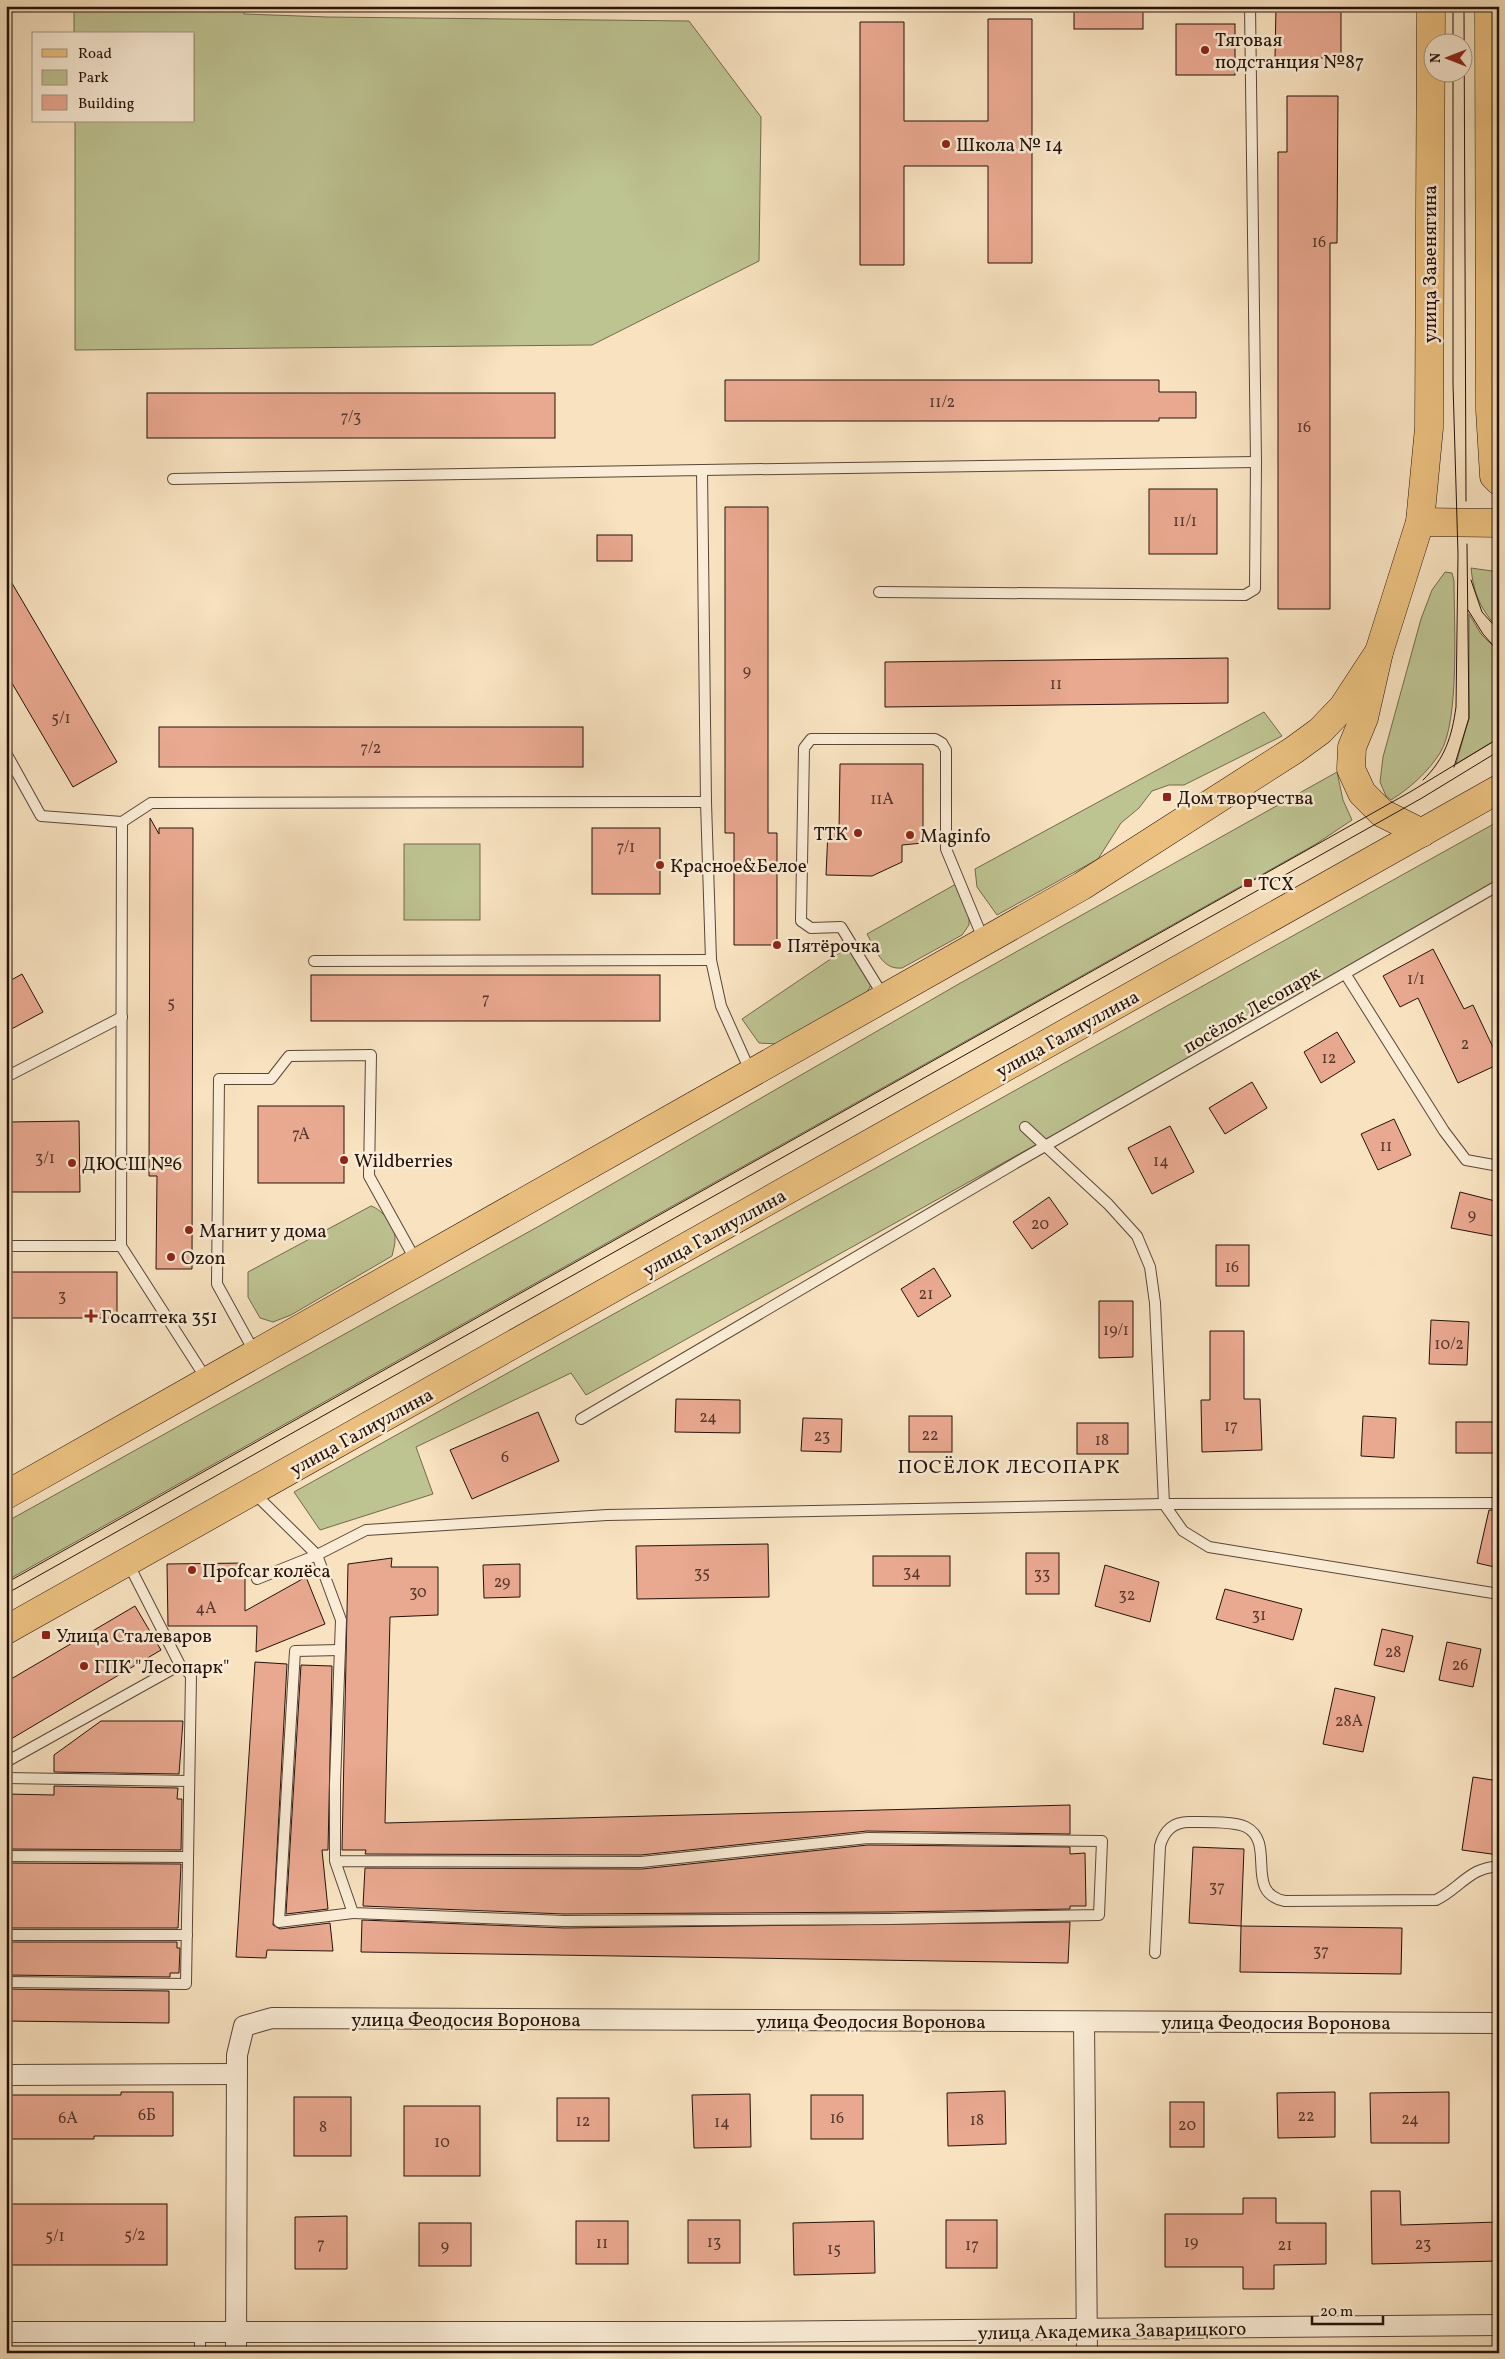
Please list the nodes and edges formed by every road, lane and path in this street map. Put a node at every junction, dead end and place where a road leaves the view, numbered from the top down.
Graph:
1 (1250, 6) edge
2 (1431, 6) edge
3 (1489, 6) edge
4 (1256, 462) junction
5 (702, 470) junction
6 (173, 479) dead end
7 (1499, 481) edge
8 (1420, 522) junction
9 (1499, 523) edge
10 (879, 592) dead end
11 (1379, 652) junction
12 (6, 753) edge
13 (1499, 789) edge
14 (706, 802) junction
15 (122, 822) junction
16 (1422, 833) junction
17 (1499, 885) edge
18 (984, 941) junction
19 (711, 960) junction
20 (314, 961) dead end
21 (1346, 975) junction
22 (885, 998) junction
23 (122, 1017) junction
24 (751, 1074) junction
25 (6, 1077) edge
26 (1025, 1127) dead end
27 (1048, 1146) junction
28 (1499, 1166) edge
29 (6, 1246) edge
30 (121, 1246) junction
31 (417, 1263) junction
32 (256, 1354) junction
33 (207, 1381) junction
34 (582, 1419) dead end
35 (253, 1492) junction
36 (6, 1495) edge
37 (1499, 1503) edge
38 (1164, 1504) junction
39 (317, 1554) junction
40 (127, 1562) junction
41 (257, 1579) dead end
42 (1499, 1594) edge
43 (6, 1630) edge
44 (340, 1650) junction
45 (180, 1665) junction
46 (6, 1762) edge
47 (6, 1778) edge
48 (189, 1782) junction
49 (6, 1856) edge
50 (188, 1857) junction
51 (335, 1861) junction
52 (1499, 1867) edge
53 (353, 1912) junction
54 (6, 1935) edge
55 (187, 1936) junction
56 (1155, 1953) dead end
57 (6, 1982) edge
58 (1084, 2022) junction
59 (1499, 2022) edge
60 (237, 2074) junction
61 (6, 2075) edge
62 (1499, 2325) edge
63 (1086, 2331) junction
64 (6, 2332) edge
65 (200, 2333) junction
66 (236, 2333) junction
67 (200, 2353) edge
68 (236, 2353) edge
69 (1087, 2353) edge

1 - 4 lane
2 - 8 main road, улица Завенягина
3 - 7 main road
4 - 5 lane
4 - 10 lane
5 - 6 lane
5 - 14 lane
8 - 9 main road
8 - 11 main road
11 - 16 main road
11 - 18 main road
12 - 15 lane
13 - 16 main road, улица Галиуллина
14 - 15 lane
14 - 19 lane
15 - 23 lane
16 - 35 main road, улица Галиуллина
17 - 21 lane, посёлок Лесопарк
18 - 22 main road
18 - 22 lane
19 - 20 lane
19 - 24 lane
21 - 27 lane, посёлок Лесопарк
21 - 28 lane
22 - 24 main road
23 - 25 lane
23 - 30 lane
24 - 31 main road
26 - 27 lane
27 - 34 lane, посёлок Лесопарк
27 - 38 lane
29 - 30 lane
30 - 33 lane
31 - 32 main road
31 - 32 lane
32 - 33 main road
33 - 36 main road
35 - 39 lane
35 - 40 main road, улица Галиуллина
37 - 38 lane
38 - 39 lane
38 - 42 lane
39 - 41 lane
39 - 44 lane
40 - 43 main road, улица Галиуллина
40 - 45 lane
44 - 51 lane
44 - 53 lane
45 - 46 lane
45 - 48 lane
47 - 48 lane
48 - 50 lane
49 - 50 lane
50 - 55 lane
51 - 53 lane
51 - 53 lane
52 - 56 lane
54 - 55 lane
55 - 57 lane
58 - 59 street, улица Феодосия Воронова
58 - 60 street, улица Феодосия Воронова
58 - 63 street
60 - 61 street
60 - 66 street
62 - 63 street, улица Академика Заварицкого
63 - 66 street, улица Академика Заварицкого
63 - 69 street
64 - 65 street, улица Академика Заварицкого
65 - 66 street, улица Академика Заварицкого
65 - 67 lane
66 - 68 street

